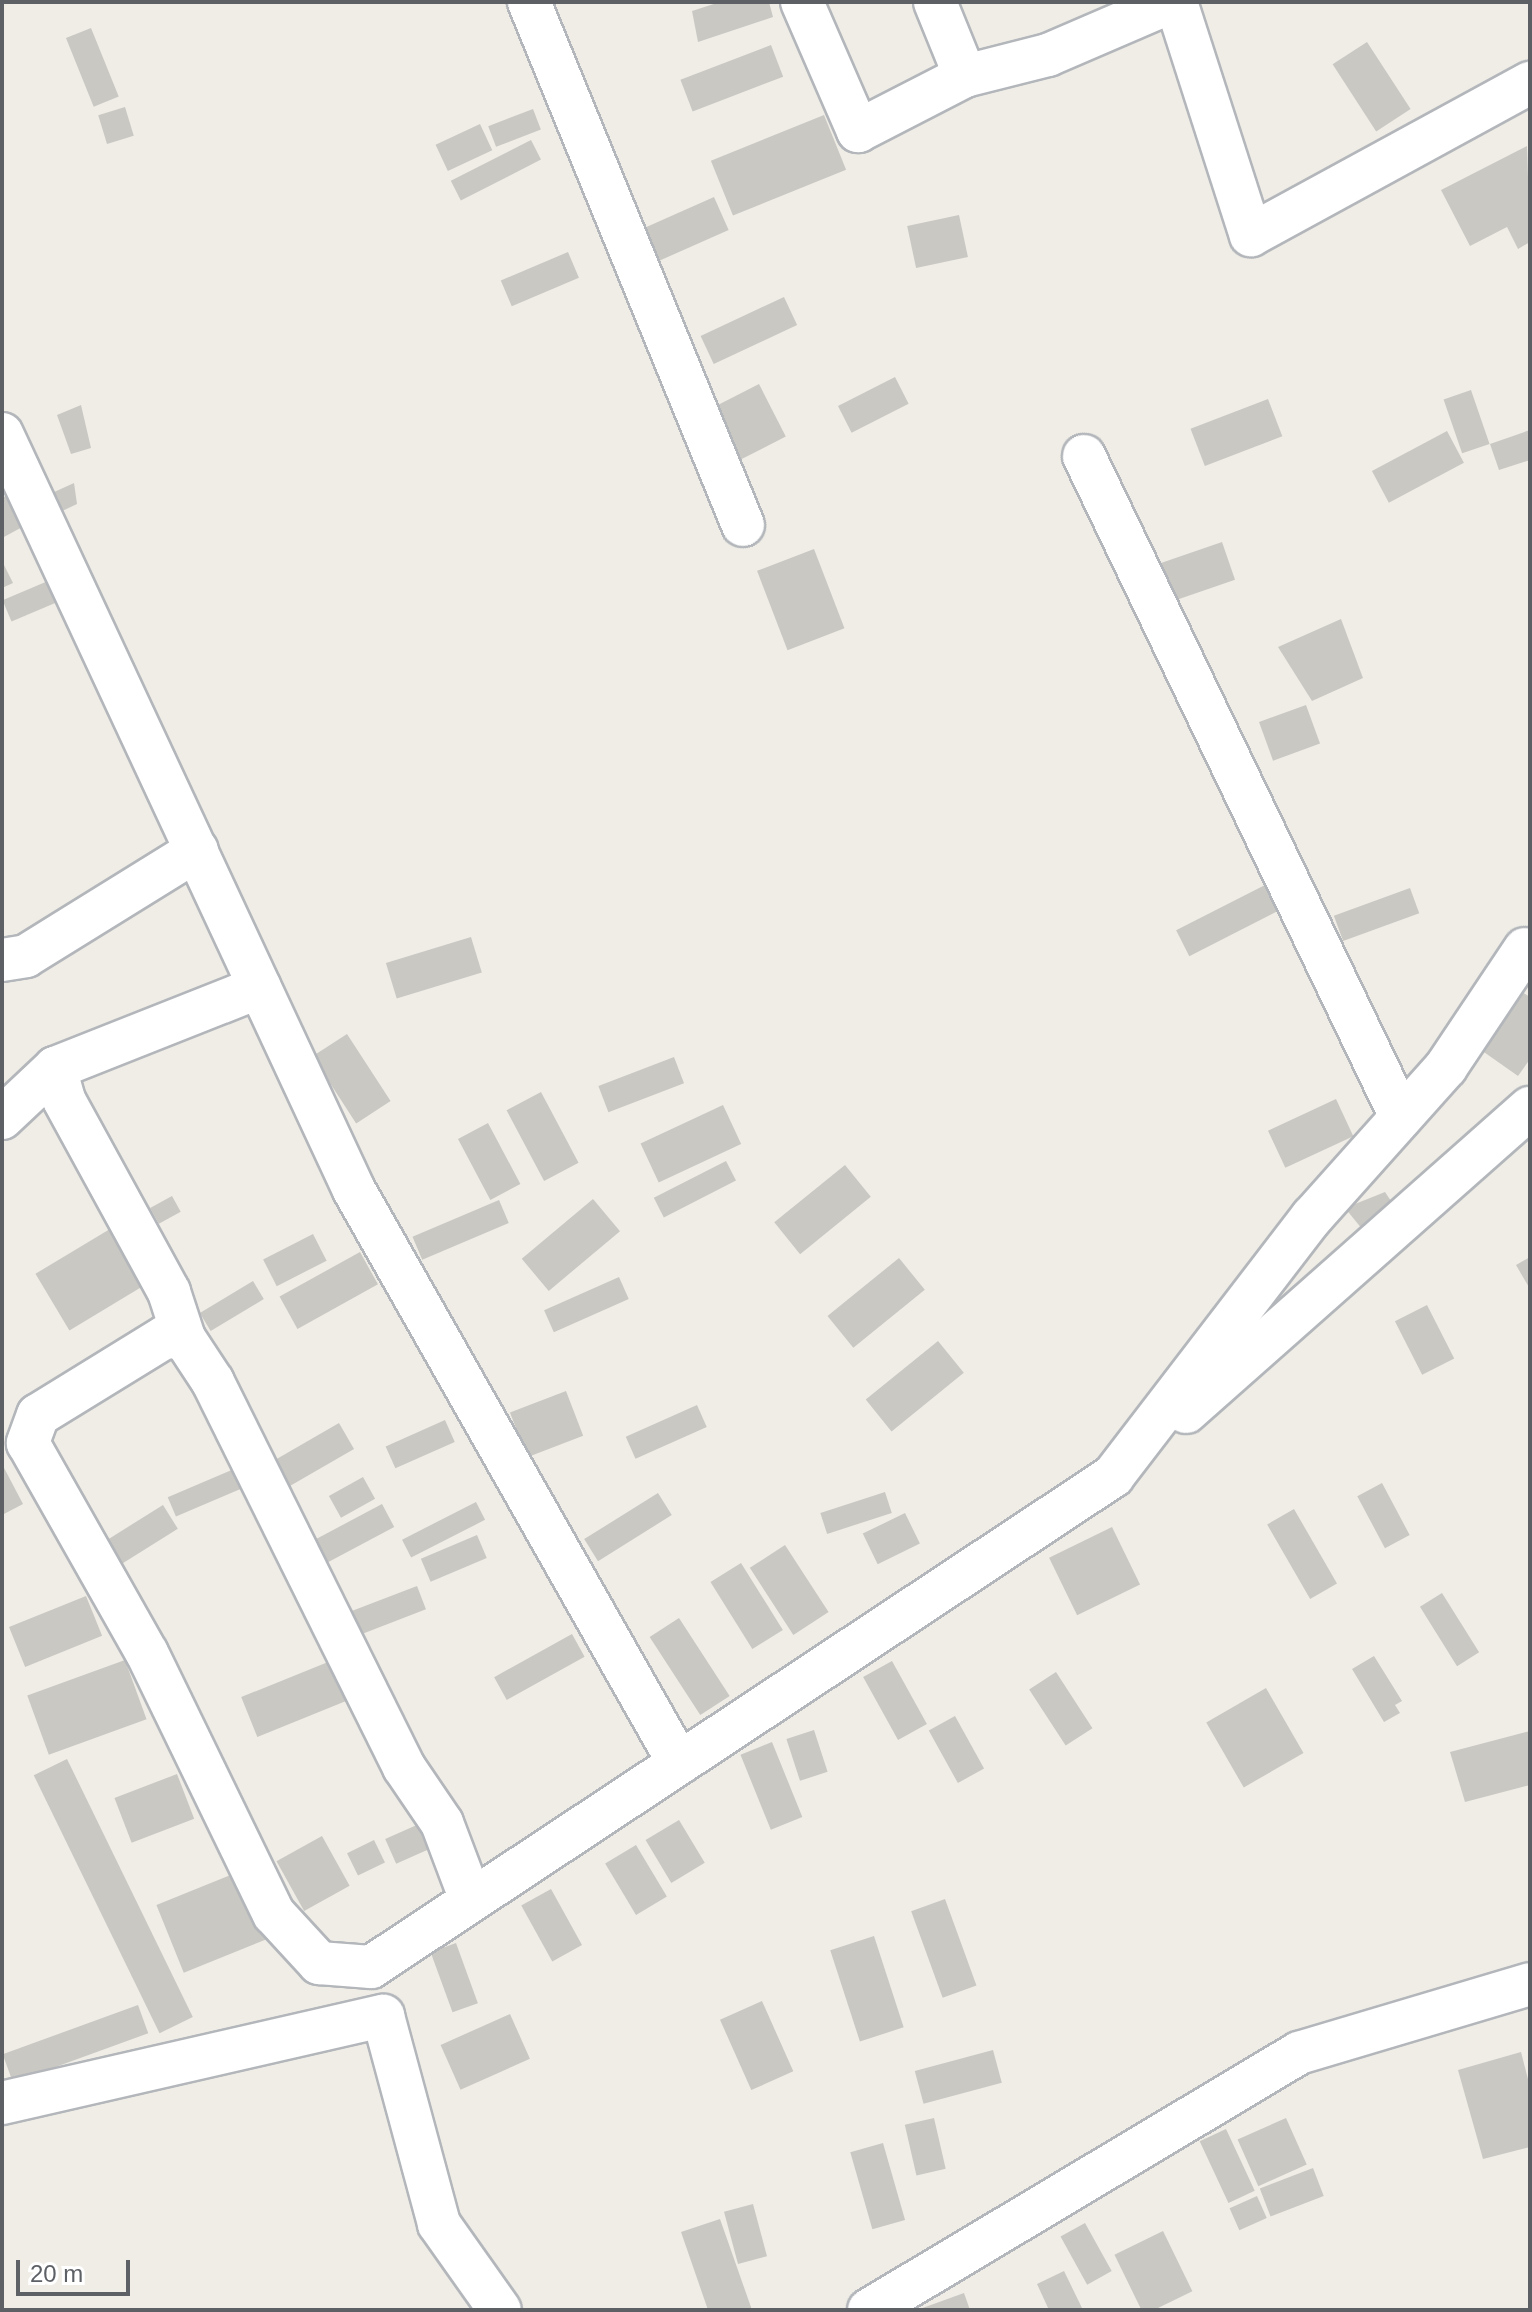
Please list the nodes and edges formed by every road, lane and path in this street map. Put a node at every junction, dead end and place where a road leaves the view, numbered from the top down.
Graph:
1 (529, 2) edge
2 (802, 2) edge
3 (935, 2) edge
4 (1173, 2) edge
5 (965, 76) junction
6 (1530, 83) edge
7 (2, 434) edge
8 (1084, 456) dead end
9 (743, 525) dead end
10 (197, 850) junction
11 (1525, 949) dead end
12 (5, 951) edge
13 (260, 987) junction
14 (55, 1068) junction
15 (1530, 1108) edge
16 (1401, 1117) junction
17 (2, 1118) edge
18 (184, 1338) junction
19 (1113, 1476) junction
20 (679, 1763) junction
21 (465, 1884) dead end
22 (1530, 1984) edge
23 (2, 2103) edge
24 (500, 2310) edge
25 (869, 2310) edge

1 - 9 street
2 - 5 street
3 - 5 street
4 - 5 street
4 - 6 street
7 - 10 street
8 - 16 street
10 - 12 street
10 - 13 street
11 - 16 street
13 - 14 street
13 - 20 street
14 - 17 street
14 - 18 street
15 - 19 street
16 - 19 street
18 - 20 street
18 - 21 street
19 - 20 street
22 - 25 street
23 - 24 street

